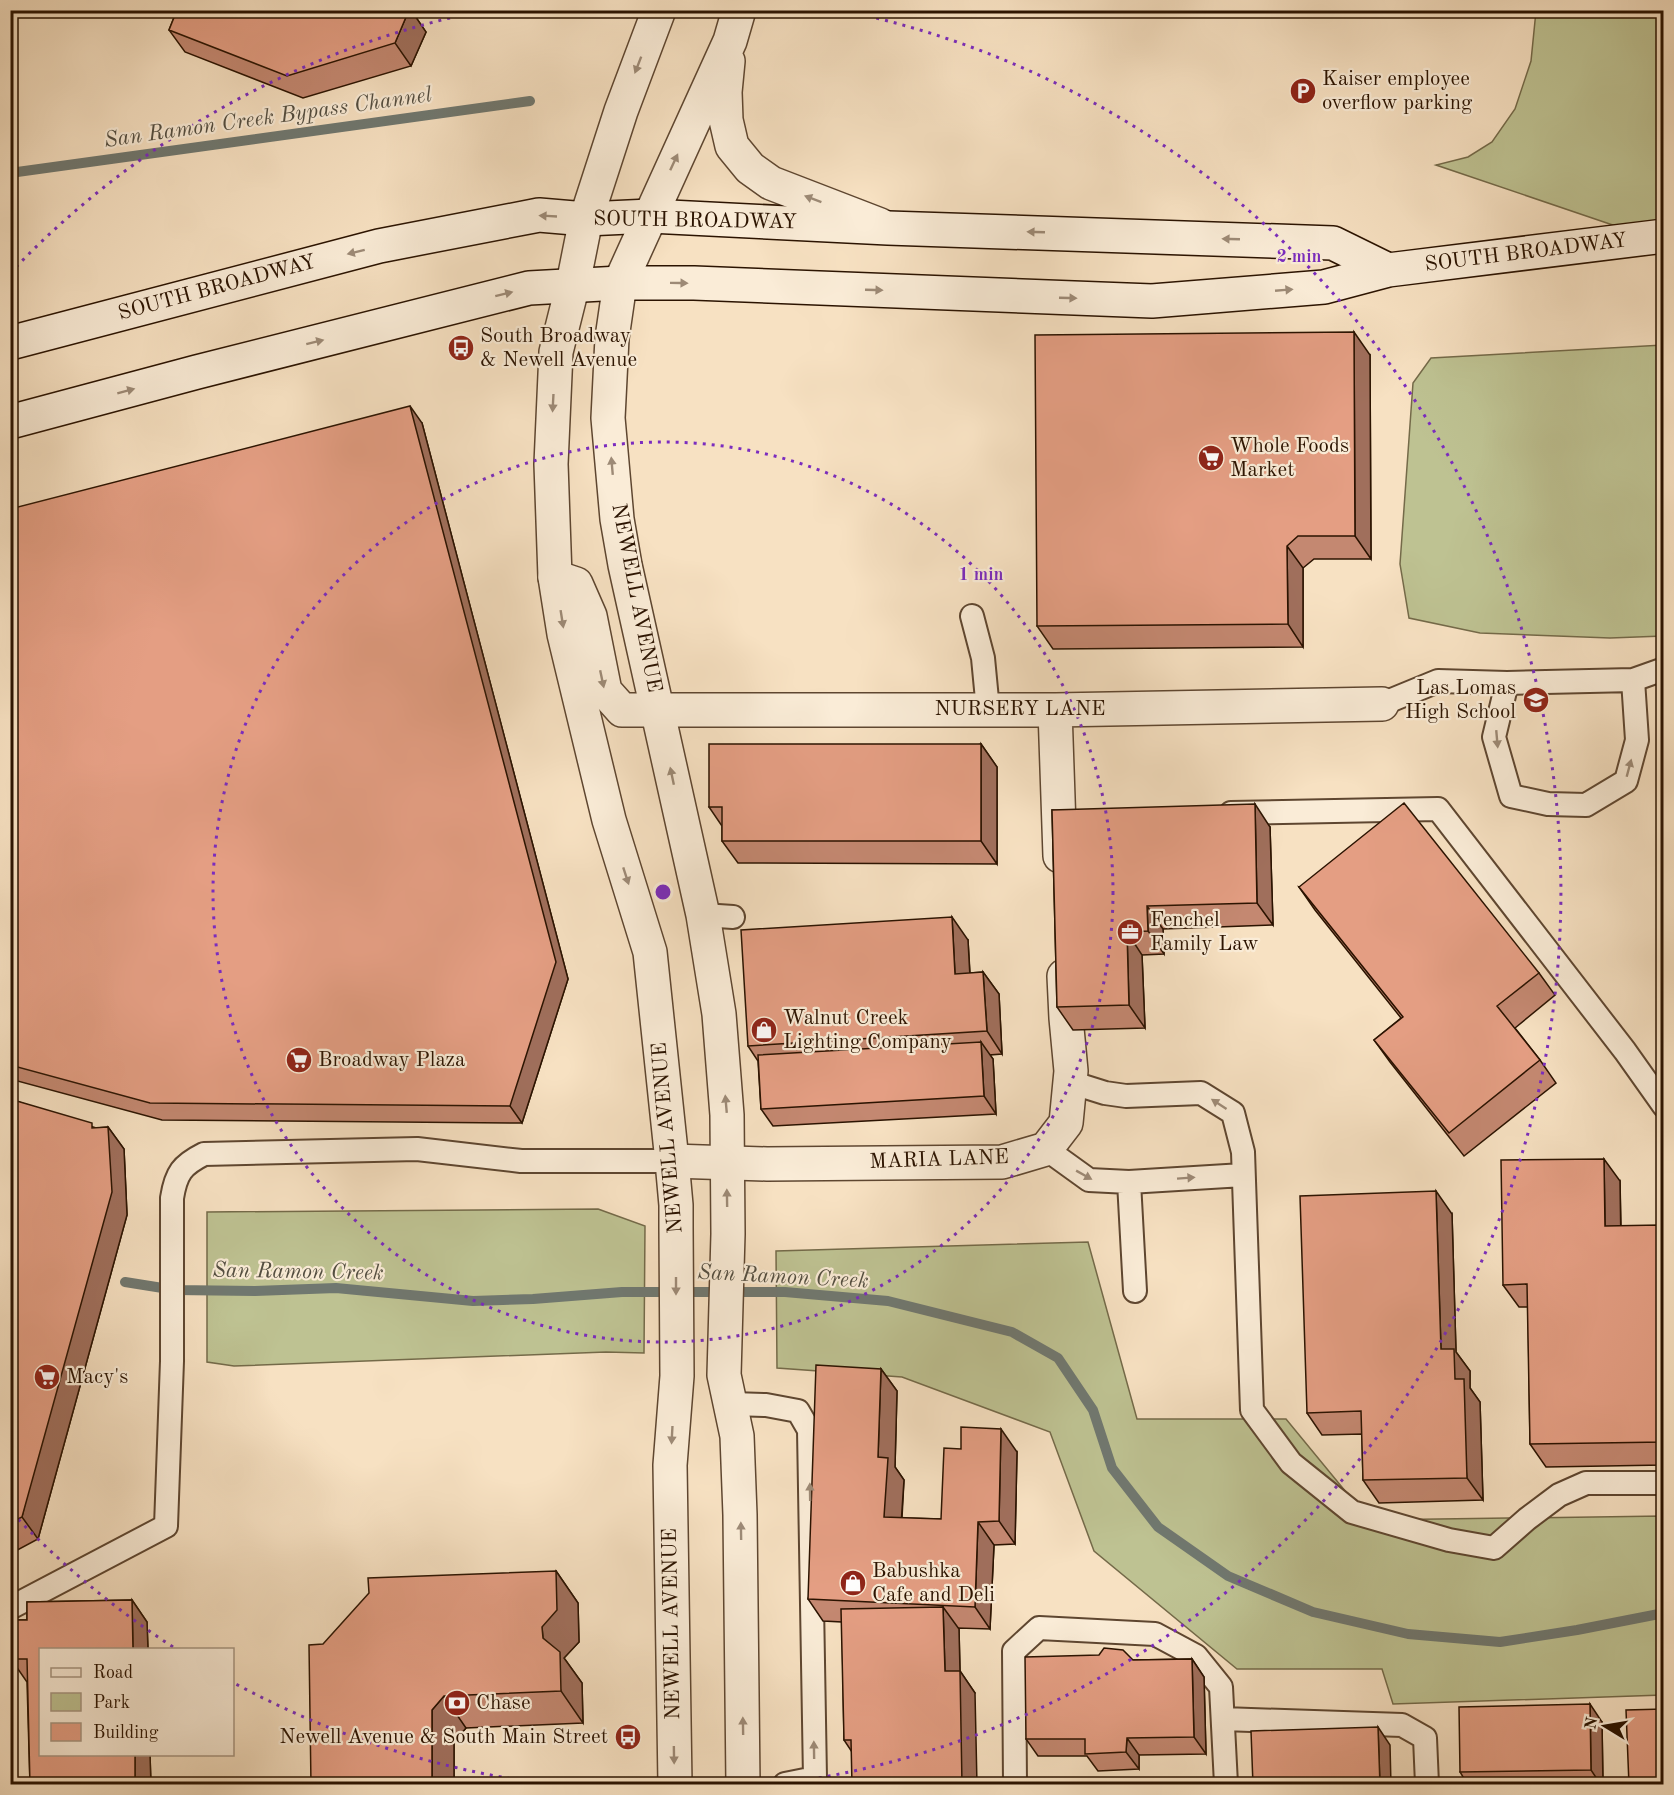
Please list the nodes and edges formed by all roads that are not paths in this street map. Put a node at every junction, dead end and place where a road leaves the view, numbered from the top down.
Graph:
1 (659, 10) edge
2 (734, 26) edge
3 (650, 216) junction
4 (586, 219) junction
5 (888, 228) junction
6 (1664, 236) edge
7 (1388, 270) junction
8 (620, 283) junction
9 (573, 284) junction
10 (10, 343) edge
11 (10, 422) edge
12 (555, 577) junction
13 (972, 616) dead end
14 (1664, 669) edge
15 (1633, 680) junction
16 (1508, 683) junction
17 (1382, 704) joint
18 (658, 708) junction
19 (988, 710) junction
20 (1055, 710) junction
21 (1213, 814) edge
22 (1061, 888) edge
23 (1063, 947) edge
24 (1070, 1082) junction
25 (1664, 1106) edge
26 (1046, 1149) junction
27 (672, 1161) junction
28 (727, 1163) junction
29 (1244, 1174) junction
30 (1129, 1182) junction
31 (1135, 1291) dead end
32 (728, 1390) junction
33 (1664, 1483) edge
34 (10, 1608) edge
35 (1223, 1719) junction
36 (675, 1785) edge
37 (743, 1785) edge
38 (785, 1785) edge
39 (1015, 1785) edge
40 (1226, 1785) edge
41 (1427, 1785) edge

1 -> 4 street, NEWELL AVENUE
3 -> 2 street, NEWELL AVENUE
5 -> 2 street
3 - 4 street, SOUTH BROADWAY
3 - 5 street, SOUTH BROADWAY
3 - 8 street, NEWELL AVENUE
4 - 9 street, NEWELL AVENUE
4 -> 10 street, SOUTH BROADWAY
7 -> 5 street, SOUTH BROADWAY
6 - 7 street, SOUTH BROADWAY
8 -> 7 street, SOUTH BROADWAY
8 - 9 street, SOUTH BROADWAY
18 -> 8 street, NEWELL AVENUE
11 -> 9 street, SOUTH BROADWAY
9 -> 12 street, NEWELL AVENUE
12 -> 18 street, NEWELL AVENUE
12 -> 27 street, NEWELL AVENUE
13 - 19 lane
14 - 15 lane
15 - 16 lane
16 -> 15 lane
16 - 17 lane
17 - 20 street, NURSERY LANE
18 - 19 street, NURSERY LANE
28 -> 18 street, NEWELL AVENUE
19 - 20 street, NURSERY LANE
20 - 22 street
21 - 25 lane
23 - 24 street
24 - 26 street
29 -> 24 lane
26 - 28 street, MARIA LANE
26 -> 30 lane
27 - 28 street, MARIA LANE
27 - 34 lane
27 -> 36 street, NEWELL AVENUE
32 -> 28 street, NEWELL AVENUE
30 -> 29 lane
29 - 33 lane
30 - 31 lane
37 -> 32 street, NEWELL AVENUE
38 -> 32 lane
35 - 39 lane
35 - 40 lane
35 - 41 lane

